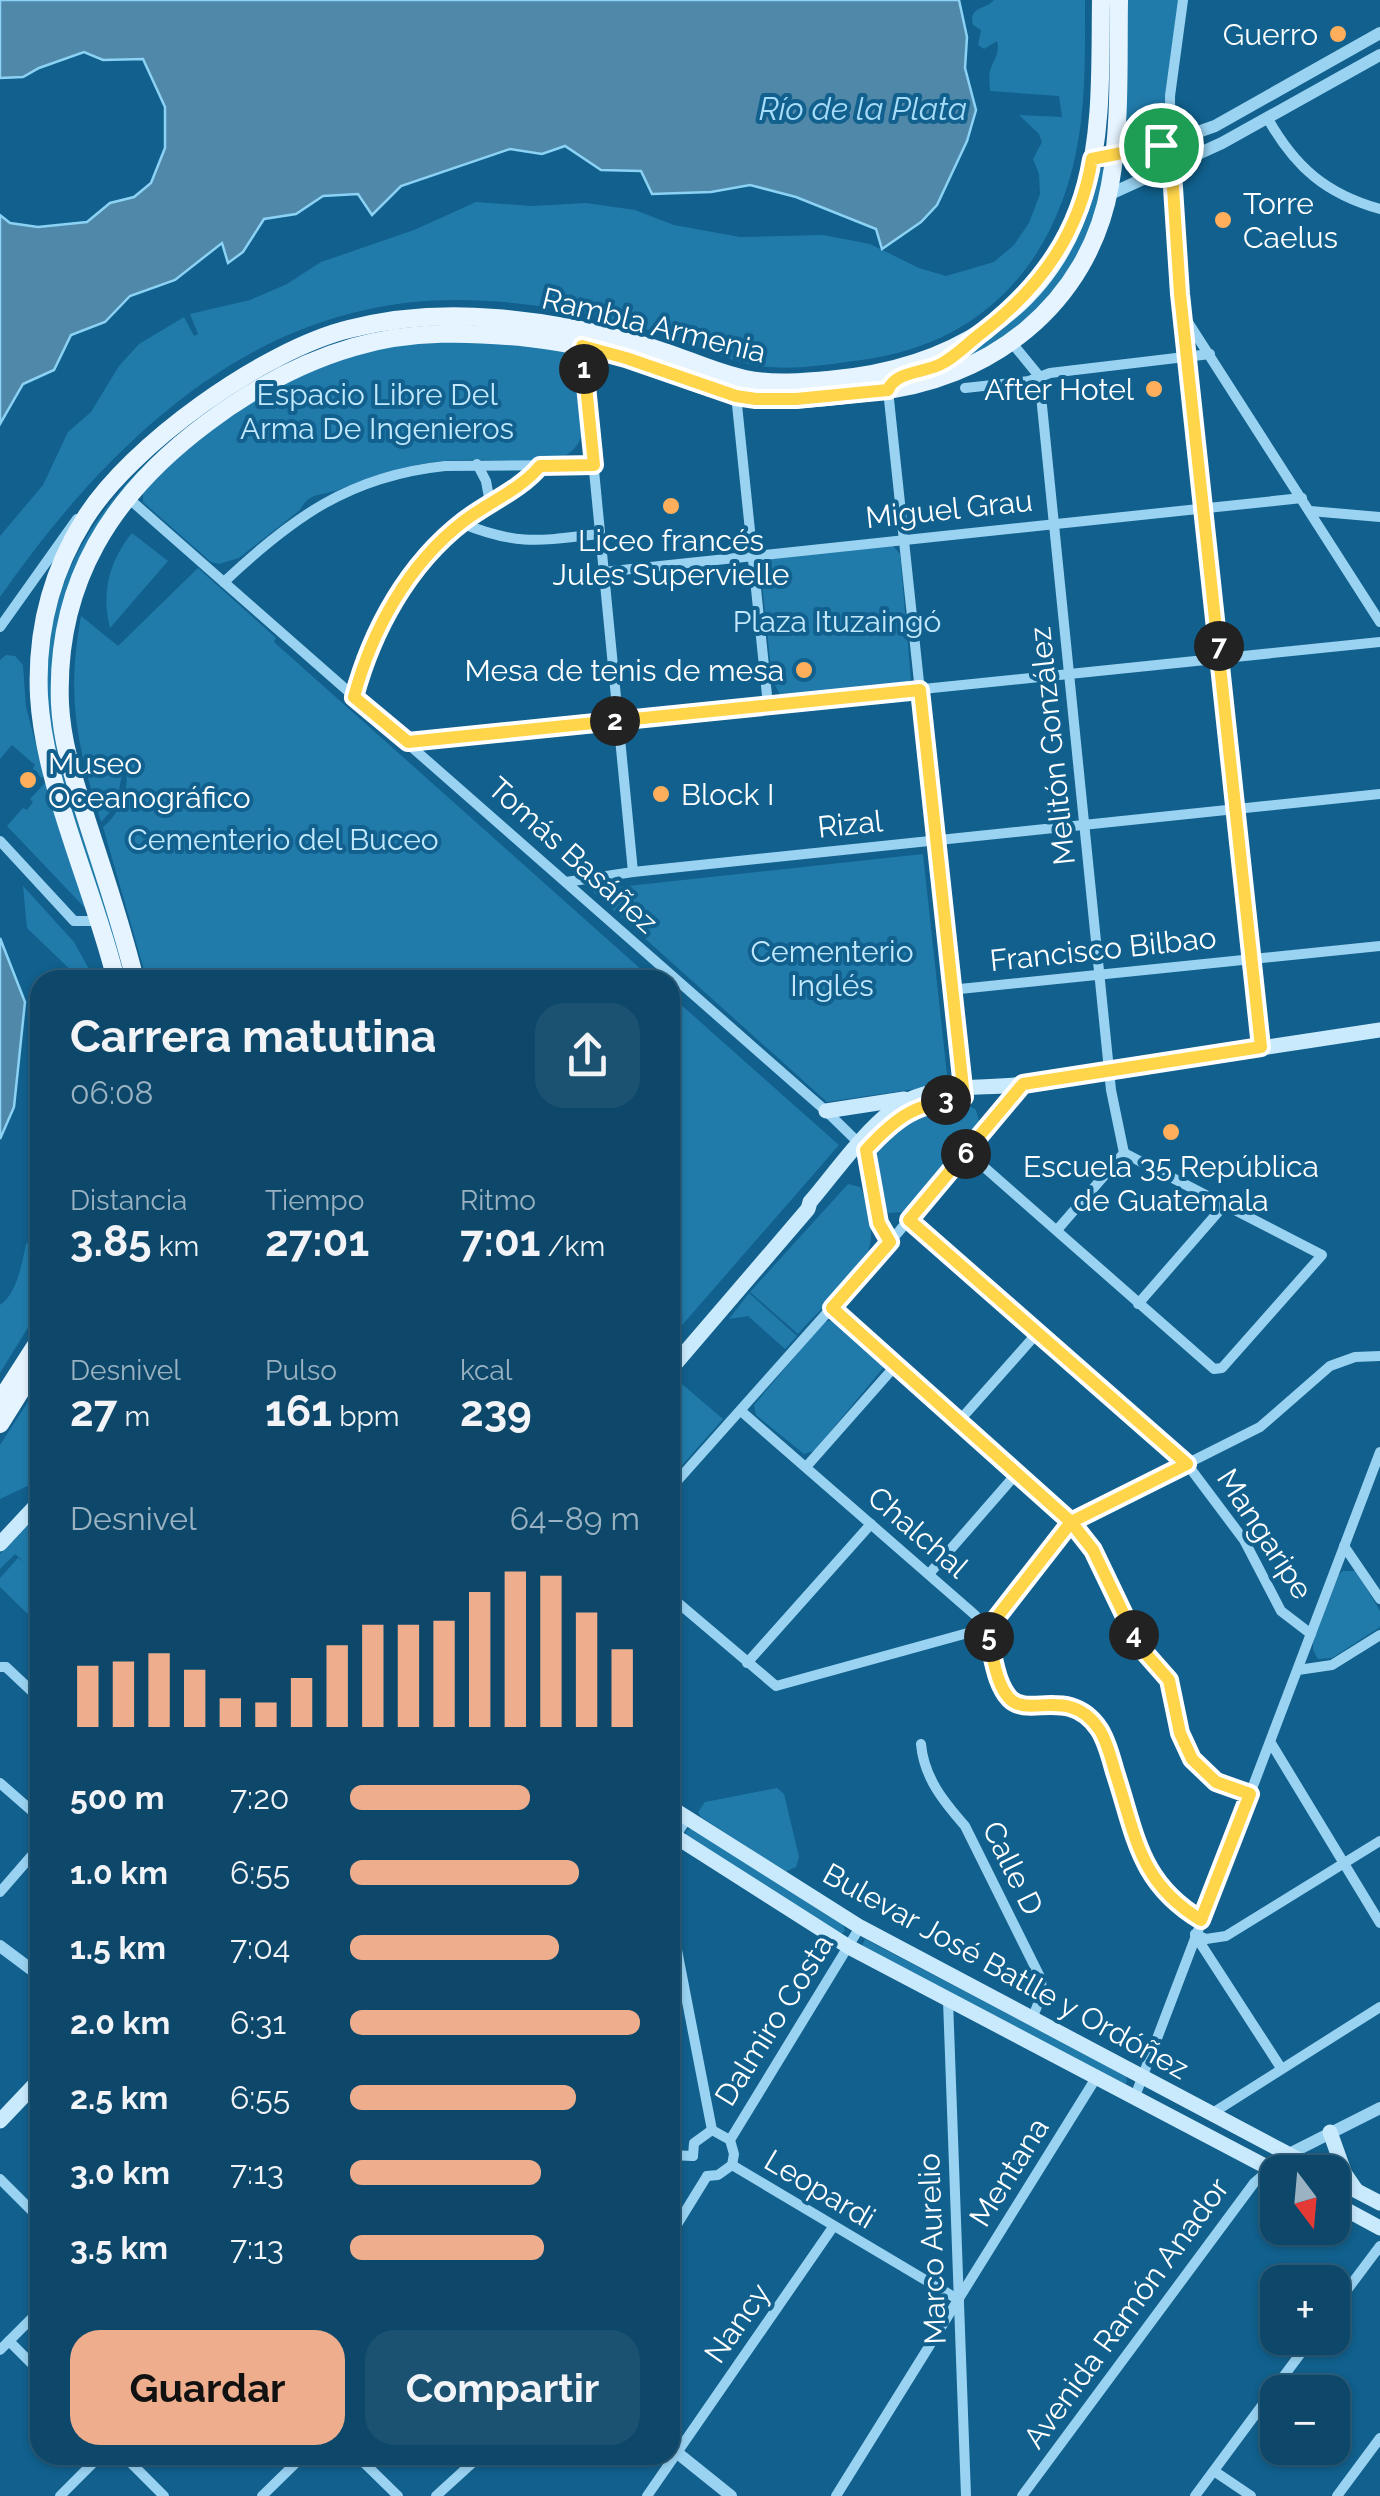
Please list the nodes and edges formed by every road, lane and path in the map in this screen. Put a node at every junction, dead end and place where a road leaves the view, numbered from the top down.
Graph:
1 (1101, 0) edge
2 (1119, 0) edge
3 (1184, 0) edge
4 (1380, 33) edge
5 (1380, 55) edge
6 (1268, 120) junction
7 (1170, 142) junction
8 (1114, 154) junction
9 (1092, 159) junction
10 (1170, 168) junction
11 (1108, 195) junction
12 (1380, 209) edge
13 (1183, 315) junction
14 (983, 331) junction
15 (1012, 343) junction
16 (582, 346) junction
17 (1210, 354) junction
18 (1188, 357) junction
19 (1040, 376) junction
20 (965, 388) dead end
21 (888, 390) junction
22 (736, 396) junction
23 (477, 464) junction
24 (594, 465) junction
25 (540, 466) junction
26 (106, 490) junction
27 (126, 497) junction
28 (1302, 498) junction
29 (490, 503) junction
30 (1204, 509) junction
31 (1310, 511) junction
32 (1380, 517) edge
33 (1055, 523) junction
34 (461, 524) junction
35 (599, 534) junction
36 (904, 539) junction
37 (753, 554) junction
38 (603, 572) junction
39 (224, 582) junction
40 (1380, 622) edge
41 (0, 627) edge
42 (1380, 642) edge
43 (1220, 656) junction
44 (1070, 672) junction
45 (920, 690) junction
46 (354, 697) junction
47 (768, 705) junction
48 (619, 720) junction
49 (408, 742) junction
50 (1380, 794) edge
51 (1236, 810) junction
52 (1086, 824) junction
53 (937, 840) junction
54 (0, 841) edge
55 (633, 872) junction
56 (566, 882) junction
57 (100, 921) junction
58 (1380, 946) edge
59 (109, 952) junction
60 (1251, 958) junction
61 (114, 970) edge
62 (119, 970) edge
63 (133, 970) edge
64 (666, 970) edge
65 (1100, 974) junction
66 (680, 982) edge
67 (950, 990) junction
68 (1380, 1030) edge
69 (1261, 1047) junction
70 (1110, 1069) junction
71 (1015, 1085) junction
72 (963, 1093) junction
73 (913, 1098) junction
74 (826, 1111) junction
75 (863, 1147) junction
76 (968, 1152) junction
77 (1124, 1153) junction
78 (1226, 1202) junction
79 (909, 1220) junction
80 (1057, 1230) junction
81 (890, 1242) junction
82 (1138, 1304) junction
83 (832, 1308) junction
84 (1040, 1331) junction
85 (30, 1355) edge
86 (1380, 1356) edge
87 (680, 1358) edge
88 (896, 1365) junction
89 (30, 1376) edge
90 (0, 1402) edge
91 (741, 1411) junction
92 (960, 1420) junction
93 (0, 1424) edge
94 (1380, 1452) edge
95 (1187, 1464) junction
96 (806, 1467) junction
97 (1017, 1473) junction
98 (680, 1478) edge
99 (30, 1511) edge
100 (1071, 1522) junction
101 (871, 1524) junction
102 (0, 1544) edge
103 (1344, 1546) junction
104 (929, 1574) junction
105 (1380, 1599) edge
106 (680, 1605) edge
107 (984, 1627) junction
108 (1311, 1634) junction
109 (1380, 1634) edge
110 (747, 1664) junction
111 (0, 1667) edge
112 (1298, 1670) junction
113 (30, 1690) edge
114 (1271, 1743) junction
115 (921, 1744) dead end
116 (0, 1783) edge
117 (1250, 1794) junction
118 (30, 1809) edge
119 (680, 1813) edge
120 (687, 1818) junction
121 (680, 1827) edge
122 (1380, 1841) edge
123 (680, 1843) edge
124 (30, 1858) edge
125 (1346, 1863) junction
126 (0, 1892) edge
127 (1201, 1920) junction
128 (1380, 1924) edge
129 (860, 1927) junction
130 (1195, 1934) junction
131 (0, 1946) edge
132 (849, 1947) junction
133 (680, 1965) edge
134 (30, 1968) edge
135 (948, 2000) junction
136 (1380, 2007) edge
137 (1032, 2019) junction
138 (1280, 2068) junction
139 (1096, 2078) junction
140 (1142, 2078) junction
141 (30, 2090) edge
142 (1134, 2098) junction
143 (1380, 2108) edge
144 (1210, 2114) junction
145 (0, 2121) edge
146 (712, 2130) junction
147 (1330, 2132) junction
148 (730, 2140) junction
149 (1287, 2155) joint
150 (680, 2156) edge
151 (692, 2156) junction
152 (1260, 2164) edge
153 (732, 2165) junction
154 (707, 2176) junction
155 (0, 2179) edge
156 (1260, 2179) edge
157 (1350, 2187) edge
158 (1356, 2190) junction
159 (1380, 2203) edge
160 (30, 2209) edge
161 (1350, 2212) edge
162 (680, 2220) edge
163 (834, 2227) junction
164 (1380, 2228) edge
165 (1380, 2246) edge
166 (1350, 2286) edge
167 (959, 2300) junction
168 (30, 2320) edge
169 (4, 2346) edge
170 (1299, 2355) edge
171 (30, 2365) edge
172 (1380, 2438) edge
173 (680, 2442) edge
174 (680, 2455) edge
175 (91, 2465) edge
176 (133, 2465) edge
177 (294, 2465) edge
178 (366, 2465) edge
179 (471, 2465) edge
180 (665, 2465) edge
181 (1214, 2471) junction
182 (967, 2494) edge
183 (60, 2496) edge
184 (164, 2496) edge
185 (262, 2496) edge
186 (398, 2496) edge
187 (436, 2496) edge
188 (647, 2496) edge
189 (731, 2496) edge
190 (836, 2496) edge
191 (1022, 2496) edge
192 (1195, 2496) edge
193 (1251, 2496) edge
194 (1337, 2496) edge

1 - 9 main road, Rambla Armenia
2 - 8 main road, Rambla Armenia
3 - 7 street
4 - 7 street
5 - 6 street
6 - 10 street
6 - 12 street
7 - 8 street
7 - 10 street
8 - 9 street
8 - 11 main road, Rambla Armenia
9 - 14 main road, Rambla Armenia
10 - 11 street
10 - 13 street
11 - 15 main road, Rambla Armenia
13 - 17 street
13 - 18 street
14 - 21 main road
14 - 26 main road, Rambla Armenia
15 - 19 street
15 - 21 main road, Rambla Armenia
16 - 22 main road, Rambla Armenia
16 - 24 street
16 - 27 main road, Rambla Armenia
17 - 18 street
17 - 28 street
18 - 19 street
18 - 30 street
19 - 20 street
19 - 33 street, Melitón González
21 - 22 main road, Rambla Armenia
21 - 36 street
22 - 37 street
23 - 25 street
23 - 29 street
23 - 39 street
24 - 25 street
24 - 35 street
25 - 29 street
26 - 41 street
26 - 57 main road, Rambla Armenia
27 - 39 street, Tomás Basáñez
27 - 63 main road, Rambla Armenia
28 - 30 street, Miguel Grau
28 - 31 street
29 - 34 street
30 - 33 street, Miguel Grau
30 - 43 street
31 - 32 street
31 - 40 street
33 - 36 street, Miguel Grau
33 - 44 street, Melitón González
34 - 35 street
34 - 46 street
35 - 38 street
36 - 37 street, Miguel Grau
36 - 45 street
37 - 38 street, Miguel Grau
37 - 47 street
38 - 48 street
39 - 46 street, Tomás Basáñez
42 - 43 street
43 - 44 street
43 - 51 street
44 - 45 street
44 - 52 street, Melitón González
45 - 47 street
45 - 53 street
46 - 49 street, Tomás Basáñez
47 - 48 street
48 - 49 street
48 - 55 street
49 - 56 street, Tomás Basáñez
50 - 51 street, Rizal
51 - 52 street, Rizal
51 - 60 street
52 - 53 street, Rizal
52 - 65 street, Melitón González
53 - 55 street, Rizal
53 - 67 street
54 - 57 street
55 - 56 street, Rizal
56 - 64 street, Tomás Basáñez
57 - 59 main road, Rambla Armenia
58 - 60 street, Francisco Bilbao
59 - 61 main road
59 - 62 main road
60 - 65 street, Francisco Bilbao
60 - 69 street
65 - 67 street, Francisco Bilbao
65 - 70 street, Melitón González
66 - 74 street, Tomás Basáñez
67 - 72 street
68 - 69 main road
69 - 70 main road
70 - 71 main road
70 - 77 street, Melitón González
71 - 72 main road
71 - 76 street
72 - 73 main road
72 - 75 main road
73 - 74 main road
73 - 75 main road
74 - 75 street, Tomás Basáñez
75 - 81 street
75 - 87 main road
76 - 79 street
76 - 80 street
77 - 78 street
77 - 80 street
78 - 82 street
78 - 82 street
79 - 81 street
79 - 84 street, Mangaripe
80 - 82 street
81 - 83 street
83 - 88 street
83 - 91 street
84 - 92 street
84 - 95 street, Mangaripe
85 - 90 main road
86 - 95 street
88 - 92 street
88 - 96 street
89 - 93 main road
91 - 96 street, Chalchal
91 - 98 street
92 - 97 street
94 - 103 street
95 - 100 street
95 - 108 street, Mangaripe
96 - 101 street, Chalchal
97 - 100 street
97 - 104 street
99 - 102 main road
100 - 107 street
100 - 117 street
101 - 104 street, Chalchal
101 - 110 street
103 - 105 street
103 - 108 street
104 - 107 street, Chalchal
106 - 110 street
107 - 110 street
107 - 127 street, Chalchal
108 - 112 street
109 - 112 street
111 - 113 street
112 - 114 street
114 - 117 street
114 - 125 street
115 - 137 street, Calle D
116 - 118 street
117 - 127 street
119 - 120 main road, Bulevar José Batlle y Ordóñez
120 - 121 street
120 - 129 main road, Bulevar José Batlle y Ordóñez
122 - 125 street
123 - 132 main road, Bulevar José Batlle y Ordóñez
124 - 126 street
125 - 128 street
125 - 130 street
127 - 130 street
129 - 132 street, Dalmiro Costa
129 - 137 main road, Bulevar José Batlle y Ordóñez
130 - 138 street
130 - 140 street
131 - 134 street
132 - 135 main road, Bulevar José Batlle y Ordóñez
132 - 148 street, Dalmiro Costa
133 - 146 street
135 - 139 main road, Bulevar José Batlle y Ordóñez
135 - 167 street, Marco Aurelio
136 - 138 street
137 - 140 main road, Bulevar José Batlle y Ordóñez
138 - 144 street
139 - 142 main road, Bulevar José Batlle y Ordóñez
139 - 167 street, Mentana
140 - 142 street
140 - 144 main road, Bulevar José Batlle y Ordóñez
141 - 145 main road
142 - 152 main road, Bulevar José Batlle y Ordóñez
143 - 147 street, Avenida Ramón Anador
144 - 149 main road, Bulevar José Batlle y Ordóñez
146 - 148 street, Dalmiro Costa
146 - 151 street
147 - 149 street, Avenida Ramón Anador
147 - 158 main road
148 - 153 street, Dalmiro Costa
150 - 151 street
151 - 154 street
153 - 154 street, Leopardi
153 - 163 street, Leopardi
154 - 162 street
155 - 160 street
156 - 191 street, Avenida Ramón Anador
157 - 158 main road
158 - 159 main road
161 - 164 main road
163 - 167 street, Leopardi
163 - 173 street, Nancy
165 - 166 street
167 - 182 street, Marco Aurelio
167 - 190 street, Mentana
168 - 169 street
169 - 171 street
170 - 181 street
172 - 194 street
174 - 189 street
175 - 183 street
176 - 184 street
177 - 185 street
178 - 186 street
179 - 187 street
180 - 188 street, Nancy
181 - 192 street
181 - 193 street

